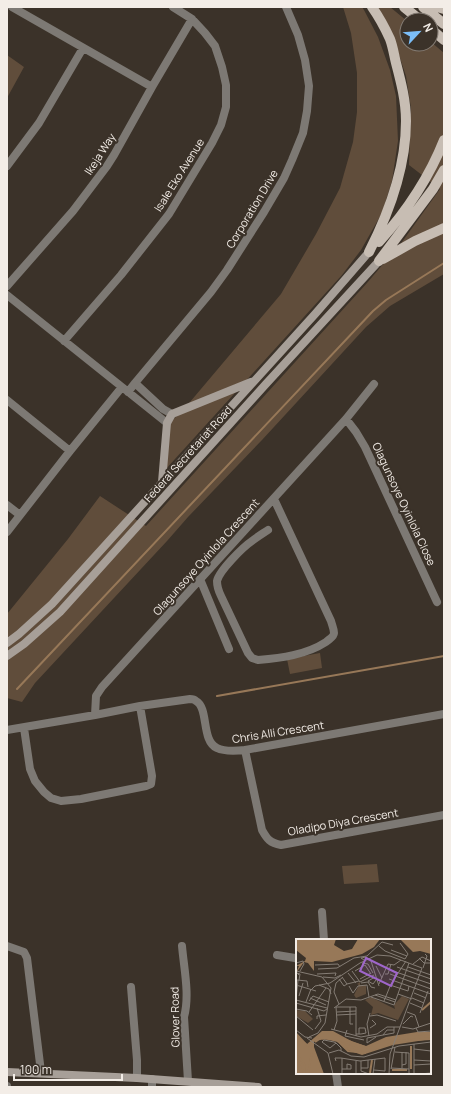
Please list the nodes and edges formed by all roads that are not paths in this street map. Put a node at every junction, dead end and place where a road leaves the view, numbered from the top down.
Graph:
1 (12, 7) edge
2 (173, 7) edge
3 (286, 7) edge
4 (372, 7) edge
5 (423, 7) edge
6 (438, 7) edge
7 (444, 9) edge
8 (192, 19) junction
9 (444, 24) edge
10 (83, 48) junction
11 (152, 87) junction
12 (444, 140) edge
13 (7, 166) edge
14 (444, 170) edge
15 (444, 228) edge
16 (382, 233) junction
17 (398, 245) junction
18 (369, 252) joint
19 (379, 261) joint
20 (7, 286) edge
21 (7, 295) edge
22 (64, 340) junction
23 (254, 381) junction
24 (135, 382) junction
25 (374, 384) dead end
26 (125, 390) junction
27 (7, 400) edge
28 (172, 414) junction
29 (346, 419) junction
30 (167, 423) junction
31 (70, 451) junction
32 (162, 482) junction
33 (274, 498) junction
34 (7, 505) edge
35 (20, 516) junction
36 (268, 530) dead end
37 (7, 532) edge
38 (200, 579) junction
39 (437, 602) dead end
40 (7, 643) edge
41 (229, 649) dead end
42 (7, 656) edge
43 (140, 706) junction
44 (444, 714) edge
45 (95, 715) junction
46 (24, 728) junction
47 (7, 730) edge
48 (245, 750) junction
49 (444, 815) edge
50 (322, 912) dead end
51 (324, 939) edge
52 (7, 946) edge
53 (182, 946) dead end
54 (277, 955) dead end
55 (296, 958) edge
56 (131, 987) dead end
57 (8, 1070) edge
58 (41, 1072) junction
59 (336, 1074) edge
60 (137, 1078) junction
61 (152, 1083) edge
62 (188, 1084) edge
63 (258, 1087) edge
64 (338, 1087) edge

1 - 10 street
2 - 8 street, Isale Eko Avenue
3 - 24 street, Corporation Drive
4 - 16 main road
5 - 9 main road
6 - 7 main road
8 - 11 street, Ikeja Way
8 - 22 street, Isale Eko Avenue
10 - 11 street
10 - 13 street
11 - 20 street, Ikeja Way
12 - 16 main road
14 - 17 main road
15 - 17 main road
16 - 18 main road
17 - 19 main road
18 - 23 main road, Federal Secretariat Road
19 - 42 main road, Federal Secretariat Road
21 - 22 street
22 - 26 street
23 - 28 main road
23 - 32 main road, Federal Secretariat Road
24 - 26 street, Corporation Drive
24 - 28 street
25 - 29 street, Olagunsoye Oyinlola Crescent
26 - 30 street
26 - 31 street, Corporation Drive
27 - 31 street
28 - 30 main road
29 - 33 street, Olagunsoye Oyinlola Crescent
29 - 39 street, Olagunsoye Oyinlola Close
30 - 32 main road
31 - 35 street, Corporation Drive
32 - 40 main road, Federal Secretariat Road
33 - 36 street
33 - 38 street, Olagunsoye Oyinlola Crescent
34 - 35 street
35 - 37 street, Corporation Drive
38 - 41 street
38 - 45 street, Olagunsoye Oyinlola Crescent
43 - 45 street, Chris Alli Crescent
43 - 46 street
43 - 48 street, Chris Alli Crescent
44 - 48 street, Chris Alli Crescent
45 - 46 street, Chris Alli Crescent
46 - 47 street, Chris Alli Crescent
48 - 49 street, Oladipo Diya Crescent
50 - 51 street
52 - 58 street
53 - 62 street, Glover Road
54 - 55 street
56 - 60 street
57 - 58 main road
58 - 60 main road
59 - 64 street
60 - 61 main road
61 - 62 main road
62 - 63 main road

